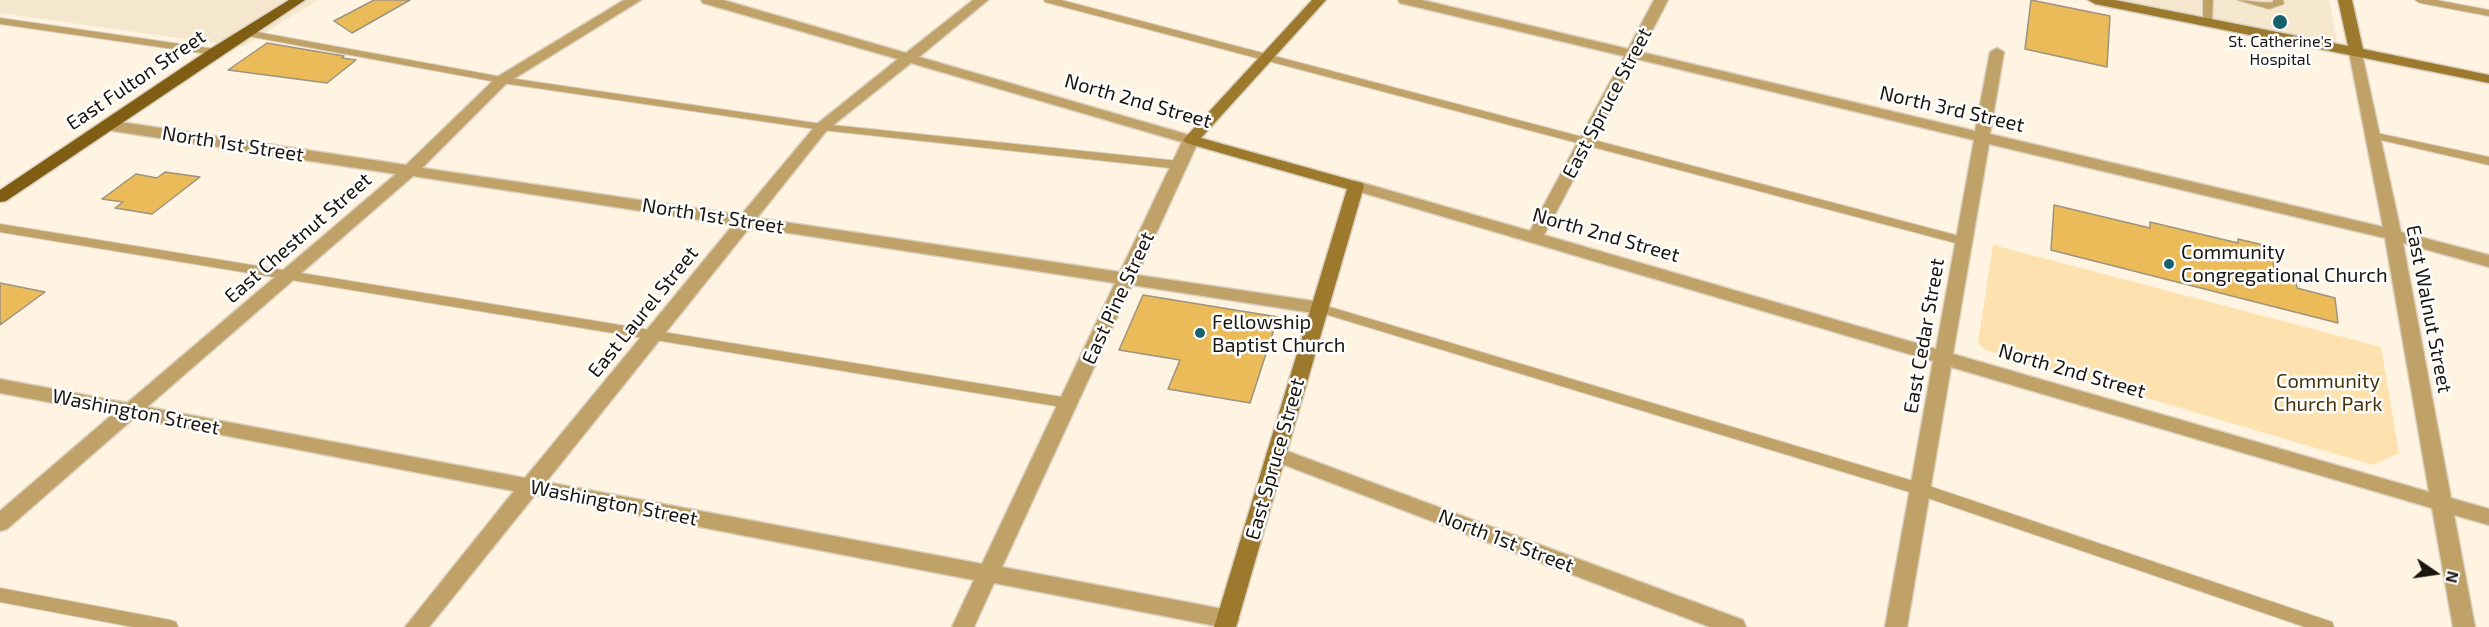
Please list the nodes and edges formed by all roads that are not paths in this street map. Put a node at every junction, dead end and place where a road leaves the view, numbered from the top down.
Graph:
1 (298, 0) edge
2 (634, 0) edge
3 (708, 0) edge
4 (981, 0) edge
5 (1049, 0) edge
6 (1319, 0) edge
7 (1405, 0) edge
8 (1662, 0) edge
9 (2096, 0) edge
10 (2208, 0) edge
11 (2242, 0) edge
12 (2278, 0) edge
13 (2345, 0) edge
14 (2420, 0) edge
15 (2489, 13) edge
16 (0, 21) edge
17 (2208, 22) junction
18 (246, 33) junction
19 (215, 52) junction
20 (1997, 52) dead end
21 (2356, 52) junction
22 (1633, 54) junction
23 (1268, 56) junction
24 (910, 57) junction
25 (2489, 79) edge
26 (502, 80) junction
27 (106, 125) junction
28 (822, 127) junction
29 (2372, 135) junction
30 (1981, 137) junction
31 (1191, 140) junction
32 (1586, 141) junction
33 (2489, 161) edge
34 (1179, 165) junction
35 (409, 171) junction
36 (1356, 186) junction
37 (0, 197) edge
38 (745, 221) junction
39 (0, 228) edge
40 (2393, 235) junction
41 (1535, 237) junction
42 (1963, 241) junction
43 (2489, 261) edge
44 (287, 276) junction
45 (1126, 279) junction
46 (1320, 308) junction
47 (652, 336) junction
48 (1943, 356) junction
49 (0, 386) edge
50 (1068, 403) junction
51 (130, 411) junction
52 (1276, 454) junction
53 (530, 487) junction
54 (1920, 489) junction
55 (2442, 502) junction
56 (2489, 517) edge
57 (0, 523) edge
58 (988, 573) junction
59 (0, 595) edge
60 (1227, 623) edge
61 (170, 627) edge
62 (416, 627) edge
63 (963, 627) edge
64 (1736, 627) edge
65 (1896, 627) edge
66 (2326, 627) edge
67 (2464, 627) edge

1 - 18 main road, East Fulton Street
2 - 26 street, East Chestnut Street
3 - 24 street, North 2nd Street
4 - 24 street, East Laurel Street
5 - 23 lane
6 - 23 street, East Pine Street
7 - 22 street, North 3rd Street
8 - 22 street, East Spruce Street
9 - 17 street
10 - 17 lane
11 - 12 lane
13 - 21 street, East Walnut Street
14 - 15 lane
16 - 19 lane
17 - 21 street
18 - 19 main road, East Fulton Street
18 - 26 lane
19 - 27 main road, East Fulton Street
20 - 30 street, East Cedar Street
21 - 25 street
21 - 29 street, East Walnut Street
22 - 30 street, North 3rd Street
22 - 32 street, East Spruce Street
23 - 31 street, East Pine Street
23 - 32 lane
24 - 28 street, East Laurel Street
24 - 31 street, North 2nd Street
26 - 28 lane
26 - 35 street, East Chestnut Street
27 - 35 street, North 1st Street
27 - 37 main road, East Fulton Street
28 - 34 lane
28 - 38 street, East Laurel Street
29 - 33 lane
29 - 40 street, East Walnut Street
30 - 40 street, North 3rd Street
30 - 42 street, East Cedar Street
31 - 34 street, East Pine Street
31 - 36 street, North 2nd Street
32 - 41 street, East Spruce Street
32 - 42 lane
34 - 45 street, East Pine Street
35 - 38 street, North 1st Street
35 - 44 street, East Chestnut Street
36 - 41 street, North 2nd Street
36 - 46 street, East Spruce Street
38 - 45 street, North 1st Street
38 - 47 street, East Laurel Street
39 - 44 lane
40 - 43 street, North 3rd Street
40 - 55 street, East Walnut Street
41 - 48 street, North 2nd Street
42 - 48 street, East Cedar Street
44 - 47 lane
44 - 51 street, East Chestnut Street
45 - 46 street, North 1st Street
45 - 50 street, East Pine Street
46 - 52 street, East Spruce Street
46 - 54 lane
47 - 50 lane
47 - 53 street, East Laurel Street
48 - 54 street, East Cedar Street
48 - 55 street, North 2nd Street
49 - 51 street, Washington Street
50 - 58 street, East Pine Street
51 - 53 street, Washington Street
51 - 57 street, East Chestnut Street
52 - 60 street, East Spruce Street
52 - 64 street, North 1st Street
53 - 58 street, Washington Street
53 - 62 street, East Laurel Street
54 - 65 street, East Cedar Street
54 - 66 lane
55 - 56 street, North 2nd Street
55 - 67 street, East Walnut Street
58 - 60 street, Washington Street
58 - 63 street, East Pine Street
59 - 61 lane

